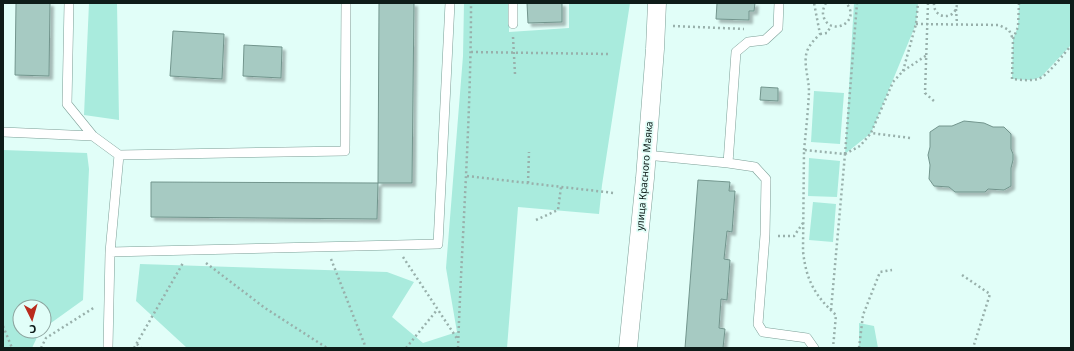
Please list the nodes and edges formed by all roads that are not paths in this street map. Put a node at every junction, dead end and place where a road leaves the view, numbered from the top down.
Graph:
1 (69, 3) edge
2 (346, 3) edge
3 (450, 3) edge
4 (513, 3) edge
5 (656, 3) edge
6 (779, 3) edge
7 (513, 24) road end
8 (3, 132) edge
9 (93, 136) junction
10 (119, 155) junction
11 (646, 156) junction
12 (728, 163) junction
13 (110, 252) junction
14 (108, 348) edge
15 (628, 348) edge
16 (814, 348) edge

1 - 9 lane
2 - 10 lane
3 - 13 lane
4 - 7 lane
5 - 11 street, улица Красного Маяка
6 - 12 lane
8 - 9 lane
9 - 10 lane
10 - 13 lane
11 - 12 lane
11 - 15 street, улица Красного Маяка
12 - 16 lane
13 - 14 lane

